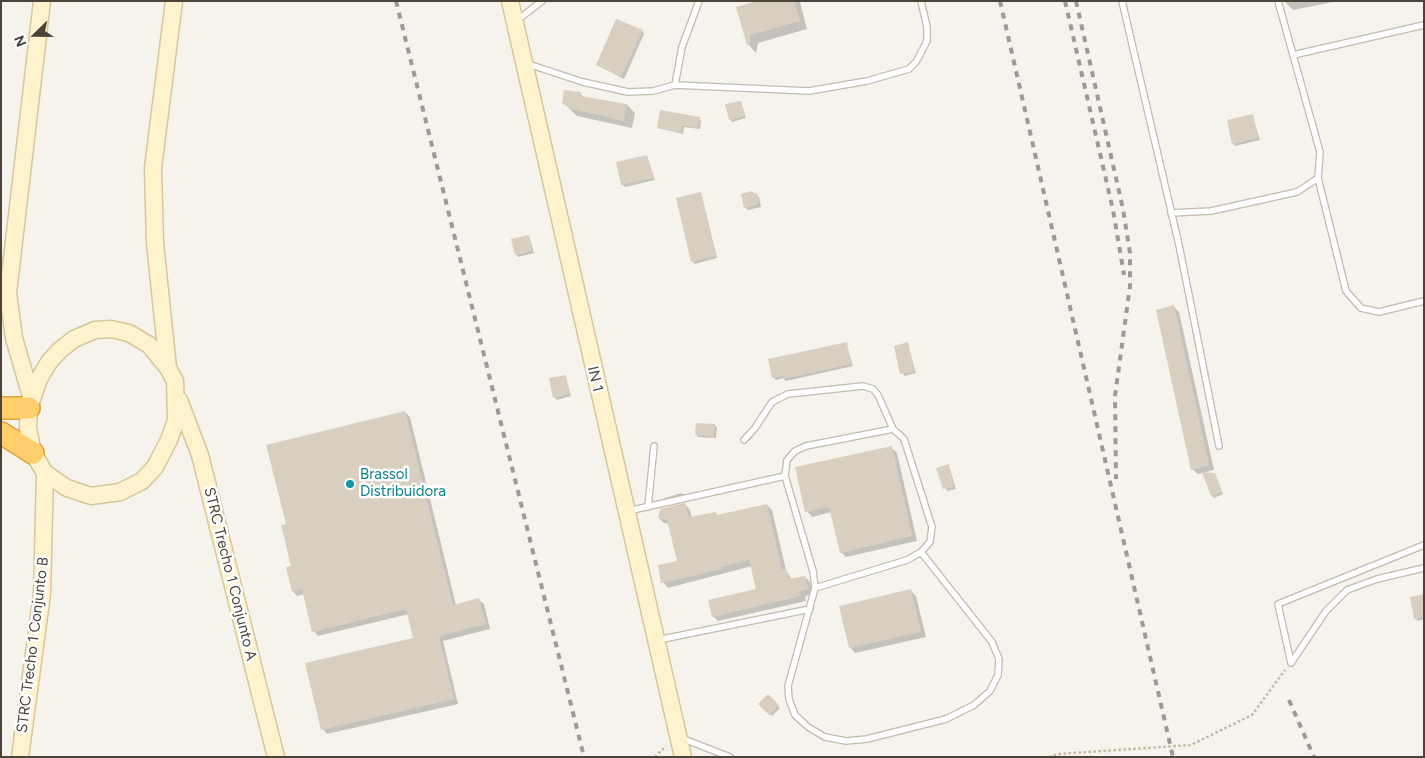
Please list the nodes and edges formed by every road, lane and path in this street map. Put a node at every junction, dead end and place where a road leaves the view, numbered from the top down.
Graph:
1 (42, 1) edge
2 (174, 1) edge
3 (510, 1) edge
4 (542, 1) edge
5 (699, 1) edge
6 (921, 1) edge
7 (1122, 1) edge
8 (1278, 1) edge
9 (514, 22) junction
10 (1424, 25) edge
11 (1293, 56) junction
12 (524, 62) junction
13 (675, 85) junction
14 (1318, 178) junction
15 (1171, 213) junction
16 (1424, 300) edge
17 (168, 368) junction
18 (176, 393) junction
19 (30, 404) junction
20 (1, 408) edge
21 (893, 429) junction
22 (1, 433) edge
23 (744, 440) dead end
24 (654, 446) dead end
25 (1219, 446) dead end
26 (33, 453) junction
27 (45, 473) junction
28 (784, 476) junction
29 (648, 507) junction
30 (626, 512) junction
31 (1424, 545) edge
32 (921, 552) junction
33 (1424, 568) edge
34 (815, 588) junction
35 (810, 609) junction
36 (656, 640) junction
37 (1291, 663) junction
38 (678, 738) junction
39 (20, 757) edge
40 (276, 757) edge
41 (683, 757) edge
42 (730, 757) edge
43 (1050, 757) edge

1 - 19 main road
2 - 17 main road
3 - 9 main road, IN 1
4 - 9 lane
5 - 13 lane
6 - 13 lane
7 - 15 lane
8 - 11 lane
9 - 12 main road, IN 1
10 - 11 lane
11 - 14 lane
12 - 13 lane
12 - 30 main road, IN 1
14 - 15 lane
14 - 16 lane
15 - 25 lane
17 - 18 main road
17 - 19 main road
18 - 27 main road
18 - 40 main road, STRC Trecho 1 Conjunto A
19 - 20 highway
19 - 26 main road
21 - 23 lane
21 - 28 lane
21 - 32 lane
22 - 26 highway
24 - 29 lane
26 - 27 main road
27 - 39 main road, STRC Trecho 1 Conjunto B
28 - 29 lane
28 - 34 lane
29 - 30 lane
30 - 36 main road, IN 1
31 - 37 lane
32 - 34 lane
32 - 35 lane
33 - 37 lane
34 - 35 lane
35 - 36 lane
36 - 38 main road, IN 1
37 - 43 path
38 - 41 main road, IN 1
38 - 42 lane

